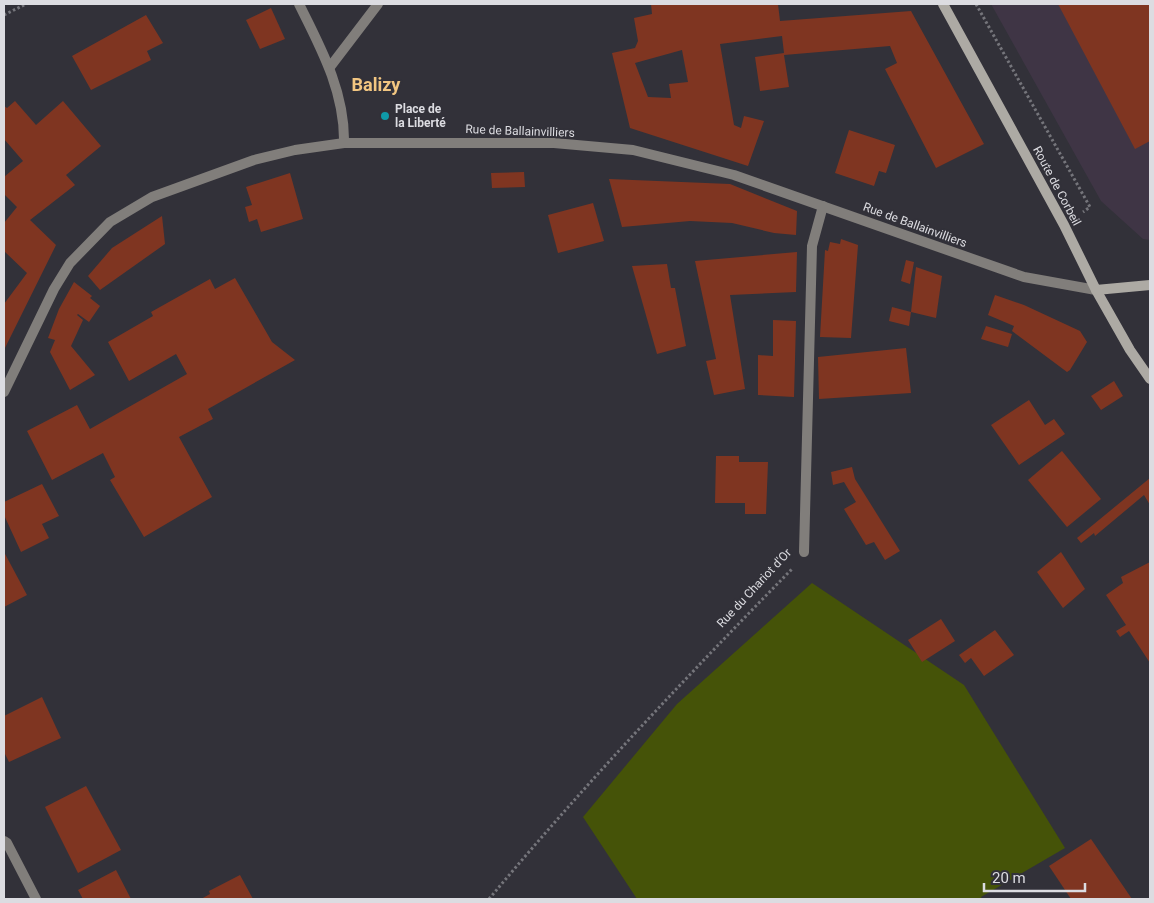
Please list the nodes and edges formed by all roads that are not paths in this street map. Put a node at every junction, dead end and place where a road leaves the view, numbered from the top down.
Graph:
1 (299, 4) edge
2 (378, 4) edge
3 (943, 4) edge
4 (330, 67) junction
5 (344, 142) junction
6 (823, 206) junction
7 (1150, 285) edge
8 (1096, 290) junction
9 (1150, 379) edge
10 (4, 392) edge
11 (804, 552) road end
12 (4, 841) edge
13 (36, 899) edge

1 - 4 street
2 - 4 street
3 - 8 main road, Route de Corbeil
4 - 5 street
5 - 6 street, Rue de Ballainvilliers
5 - 10 street, Rue de Ballainvilliers
6 - 8 street, Rue de Ballainvilliers
6 - 11 street, Rue du Chariot d'Or
7 - 8 main road
8 - 9 main road, Route de Corbeil
12 - 13 street

